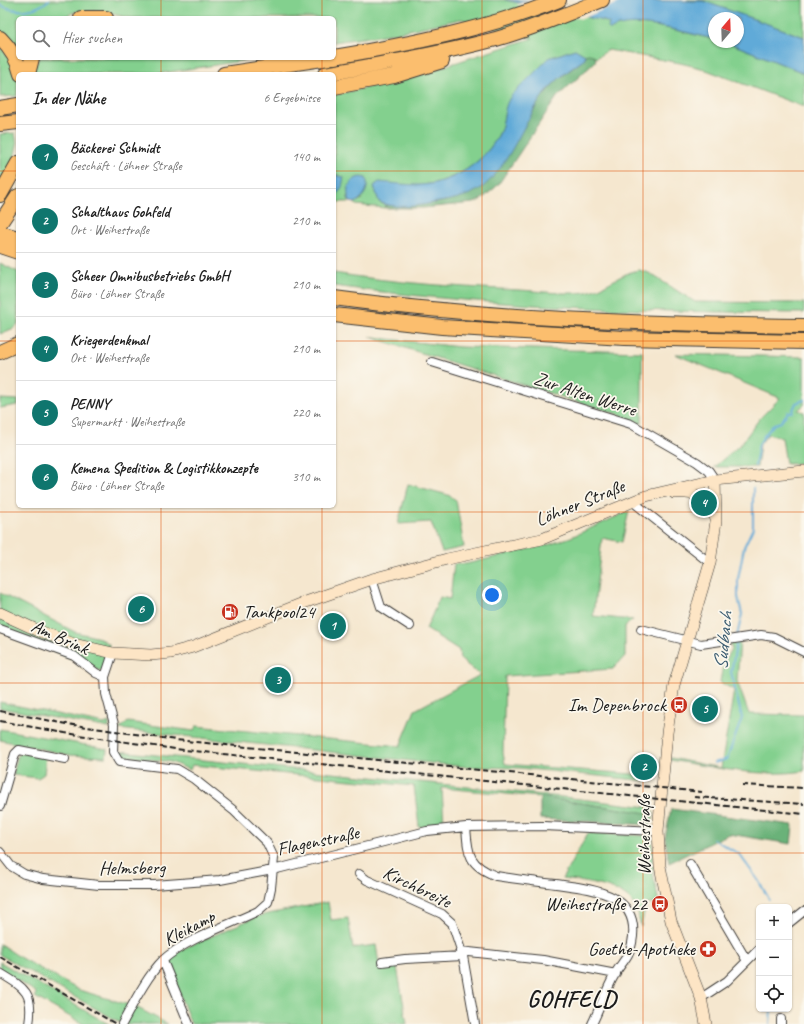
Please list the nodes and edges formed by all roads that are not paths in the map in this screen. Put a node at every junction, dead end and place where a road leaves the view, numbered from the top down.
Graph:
1 (559, 0) edge
2 (602, 0) edge
3 (0, 38) edge
4 (496, 39) junction
5 (393, 47) junction
6 (336, 50) edge
7 (336, 57) edge
8 (16, 59) edge
9 (16, 60) edge
10 (32, 60) edge
11 (316, 60) edge
12 (21, 72) edge
13 (28, 72) edge
14 (237, 72) edge
15 (336, 72) edge
16 (336, 87) edge
17 (16, 105) edge
18 (0, 108) edge
19 (16, 122) edge
20 (0, 124) edge
21 (16, 167) edge
22 (0, 195) edge
23 (16, 199) edge
24 (0, 223) edge
25 (0, 233) edge
26 (16, 237) edge
27 (0, 246) edge
28 (16, 251) edge
29 (336, 298) edge
30 (336, 315) edge
31 (804, 326) edge
32 (804, 342) edge
33 (16, 345) edge
34 (0, 352) edge
35 (432, 362) dead end
36 (804, 471) edge
37 (715, 480) junction
38 (646, 496) junction
39 (632, 501) junction
40 (716, 521) junction
41 (710, 563) junction
42 (372, 579) junction
43 (0, 613) edge
44 (410, 626) dead end
45 (0, 629) edge
46 (641, 629) dead end
47 (686, 641) junction
48 (804, 652) edge
49 (113, 653) junction
50 (105, 677) junction
51 (65, 759) dead end
52 (0, 806) edge
53 (466, 827) junction
54 (658, 830) junction
55 (0, 852) edge
56 (690, 864) dead end
57 (273, 870) junction
58 (359, 874) dead end
59 (804, 911) edge
60 (792, 921) edge
61 (756, 952) edge
62 (461, 954) junction
63 (163, 961) junction
64 (747, 961) junction
65 (382, 962) dead end
66 (0, 973) edge
67 (616, 974) junction
68 (701, 998) junction
69 (29, 1024) edge
70 (122, 1024) edge
71 (189, 1024) edge
72 (475, 1024) edge
73 (592, 1024) edge
74 (706, 1024) edge

1 - 5 highway
2 - 4 highway
3 - 8 highway
4 - 15 highway
4 - 16 highway
5 - 6 highway
5 - 7 highway
9 - 12 highway
10 - 13 highway
11 - 14 highway
17 - 18 highway
19 - 20 highway
21 - 22 highway
23 - 24 highway
25 - 26 highway
27 - 28 highway
29 - 31 highway
30 - 32 highway
33 - 34 highway
35 - 37 street, Zur Alten Werre
36 - 37 main road, Löhner Straße
37 - 38 main road, Löhner Straße
37 - 40 main road, Weihestraße
38 - 39 main road, Löhner Straße
38 - 40 main road
39 - 41 street
39 - 42 main road, Löhner Straße
40 - 41 main road, Weihestraße
41 - 47 main road, Weihestraße
42 - 44 street
42 - 49 main road, Löhner Straße
43 - 49 main road, Löhner Straße
45 - 50 street, Am Brink
46 - 47 street
47 - 48 street
47 - 54 main road, Weihestraße
49 - 50 street, Flagenstraße
50 - 57 street, Flagenstraße
51 - 52 street
53 - 54 street, Flagenstraße
53 - 57 street, Flagenstraße
53 - 67 street
54 - 68 main road, Weihestraße
55 - 57 street, Helmsberg
56 - 64 street
57 - 63 street, Kleikamp
58 - 62 street, Kirchbreite
59 - 60 street
61 - 64 street
62 - 65 street
62 - 67 street
62 - 72 street, Kirchbreite
63 - 70 street, Kleikamp
63 - 71 street
64 - 68 street
66 - 69 street
67 - 73 street
68 - 74 main road, Weihestraße

